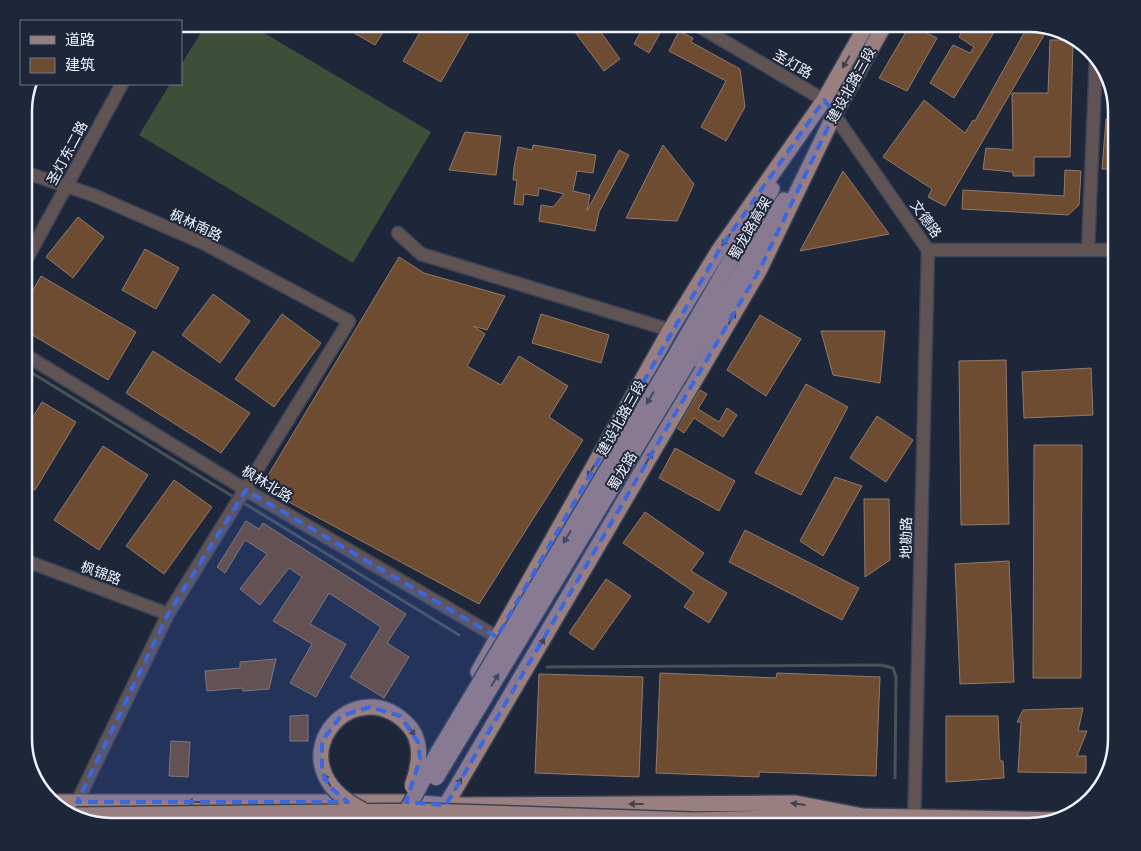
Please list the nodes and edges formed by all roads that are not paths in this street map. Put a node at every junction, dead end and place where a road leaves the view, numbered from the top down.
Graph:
1 (709, 32) edge
2 (862, 32) edge
3 (881, 32) edge
4 (1096, 68) edge
5 (121, 85) edge
6 (824, 100) junction
7 (835, 113) junction
8 (33, 175) edge
9 (65, 186) junction
10 (398, 232) dead end
11 (33, 247) edge
12 (928, 250) junction
13 (1088, 250) junction
14 (1108, 250) edge
15 (670, 330) junction
16 (682, 359) junction
17 (33, 360) edge
18 (244, 493) junction
19 (33, 563) edge
20 (168, 614) junction
21 (497, 637) junction
22 (407, 802) junction
23 (446, 805) junction
24 (77, 809) edge
25 (364, 811) junction
26 (864, 816) junction
27 (402, 818) edge
28 (402, 818) edge
29 (404, 818) edge
30 (414, 818) edge
31 (437, 818) edge
32 (620, 818) edge
33 (778, 818) edge
34 (881, 818) edge
35 (914, 818) edge

1 - 6 street, 圣灯路
2 -> 6 main road, 建设北路三段
3 - 7 main road, 建设北路三段
4 - 13 street
5 - 9 street, 圣灯东二路
6 - 7 street, 文德路
6 -> 15 main road, 建设北路三段
6 - 16 main road, 蜀龙路高架
7 - 12 street, 文德路
7 - 16 main road, 蜀龙路
23 -> 7 main road, 建设北路三段
8 - 9 street, 枫林南路
9 - 11 street, 圣灯东二路
9 - 18 street, 枫林南路
10 - 15 street
12 - 13 street, 文德路
12 - 35 street, 地勘路
13 - 14 street, 文德路
15 -> 21 main road, 建设北路三段
16 -> 29 main road, 蜀龙路, bridge
30 -> 16 main road, 蜀龙路, bridge
17 - 18 street, 枫林北路
18 - 20 street
18 - 21 street, 枫林北路
19 - 20 street, 枫锦路
20 - 24 street
21 - 22 main road, 建设北路三段
22 - 23 main road
22 -> 24 main road
22 - 27 main road, 建设北路三段
26 -> 23 main road
23 - 31 main road, 建设北路三段
24 - 25 main road, bridge
25 -> 28 main road, bridge
25 - 32 main road, bridge
26 - 33 main road, bridge
26 - 34 main road

